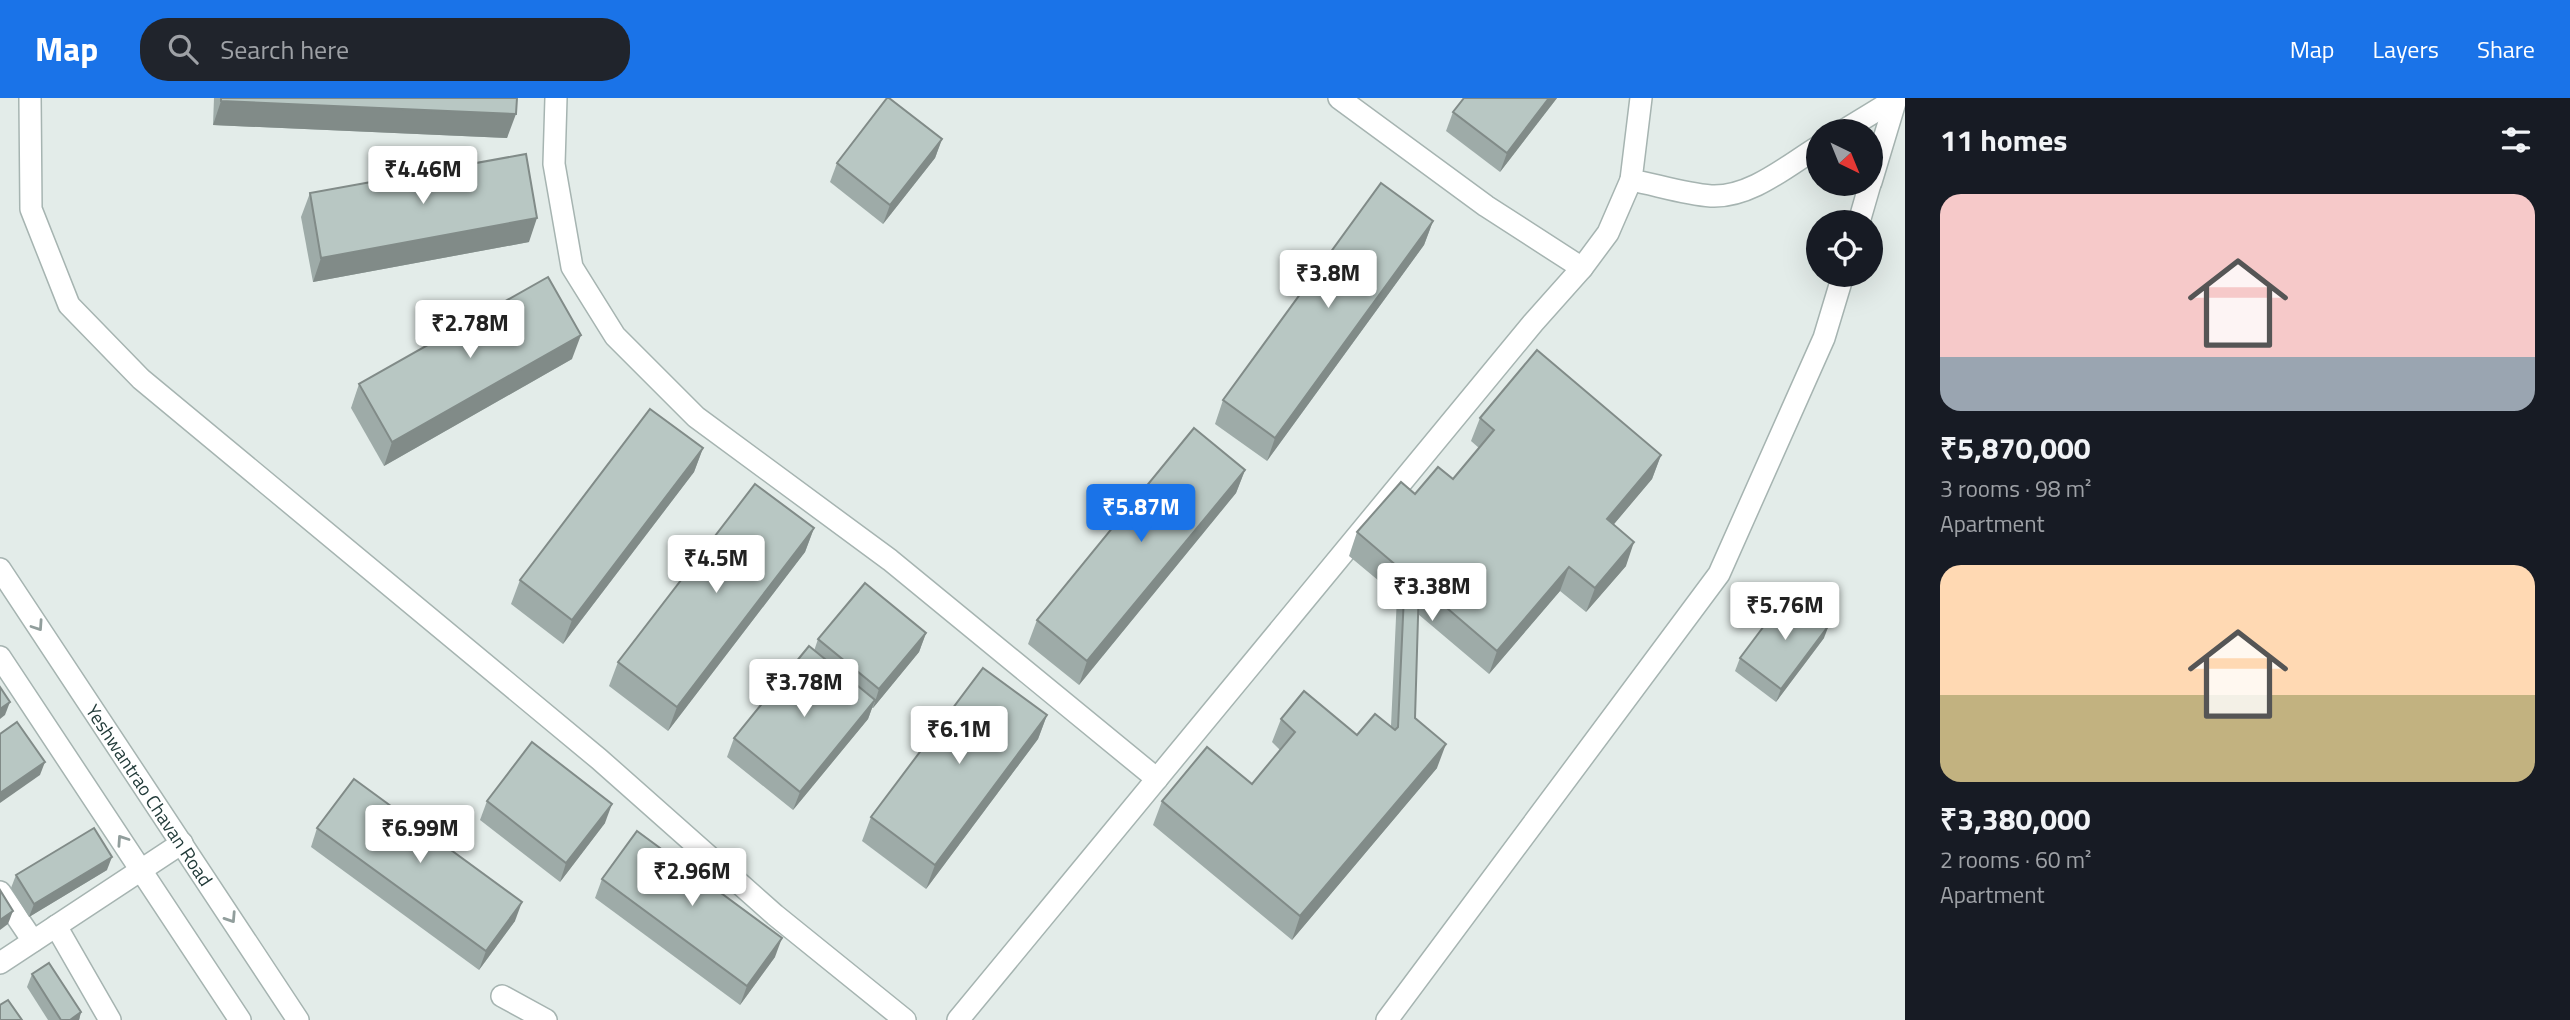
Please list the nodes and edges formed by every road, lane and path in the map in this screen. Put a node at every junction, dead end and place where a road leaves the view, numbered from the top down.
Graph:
1 (30, 98) edge
2 (556, 98) edge
3 (1339, 98) edge
4 (1641, 98) edge
5 (1897, 99) edge
6 (1863, 119) edge
7 (1883, 143) edge
8 (1806, 154) edge
9 (1631, 180) junction
10 (1582, 268) junction
11 (1839, 287) edge
12 (0, 569) edge
13 (0, 657) edge
14 (1157, 779) junction
15 (182, 843) junction
16 (141, 870) junction
17 (0, 892) edge
18 (56, 926) junction
19 (33, 941) junction
20 (0, 963) edge
21 (502, 996) dead end
22 (110, 1020) edge
23 (240, 1020) edge
24 (298, 1020) edge
25 (545, 1020) edge
26 (905, 1020) edge
27 (958, 1020) edge
28 (1387, 1020) edge

1 - 26 street
2 - 14 street
3 - 10 street
4 - 9 street
5 - 6 street
5 - 7 street
8 - 9 street
9 - 10 street
10 - 14 street
11 - 28 street
12 -> 15 street, Yeshwantrao Chavan Road
16 -> 13 street
14 - 27 street
15 - 16 street
15 -> 24 street, Yeshwantrao Chavan Road
16 - 18 street
16 - 23 street
17 - 19 street
18 - 19 street
18 - 22 street
19 - 20 street
21 - 25 street

